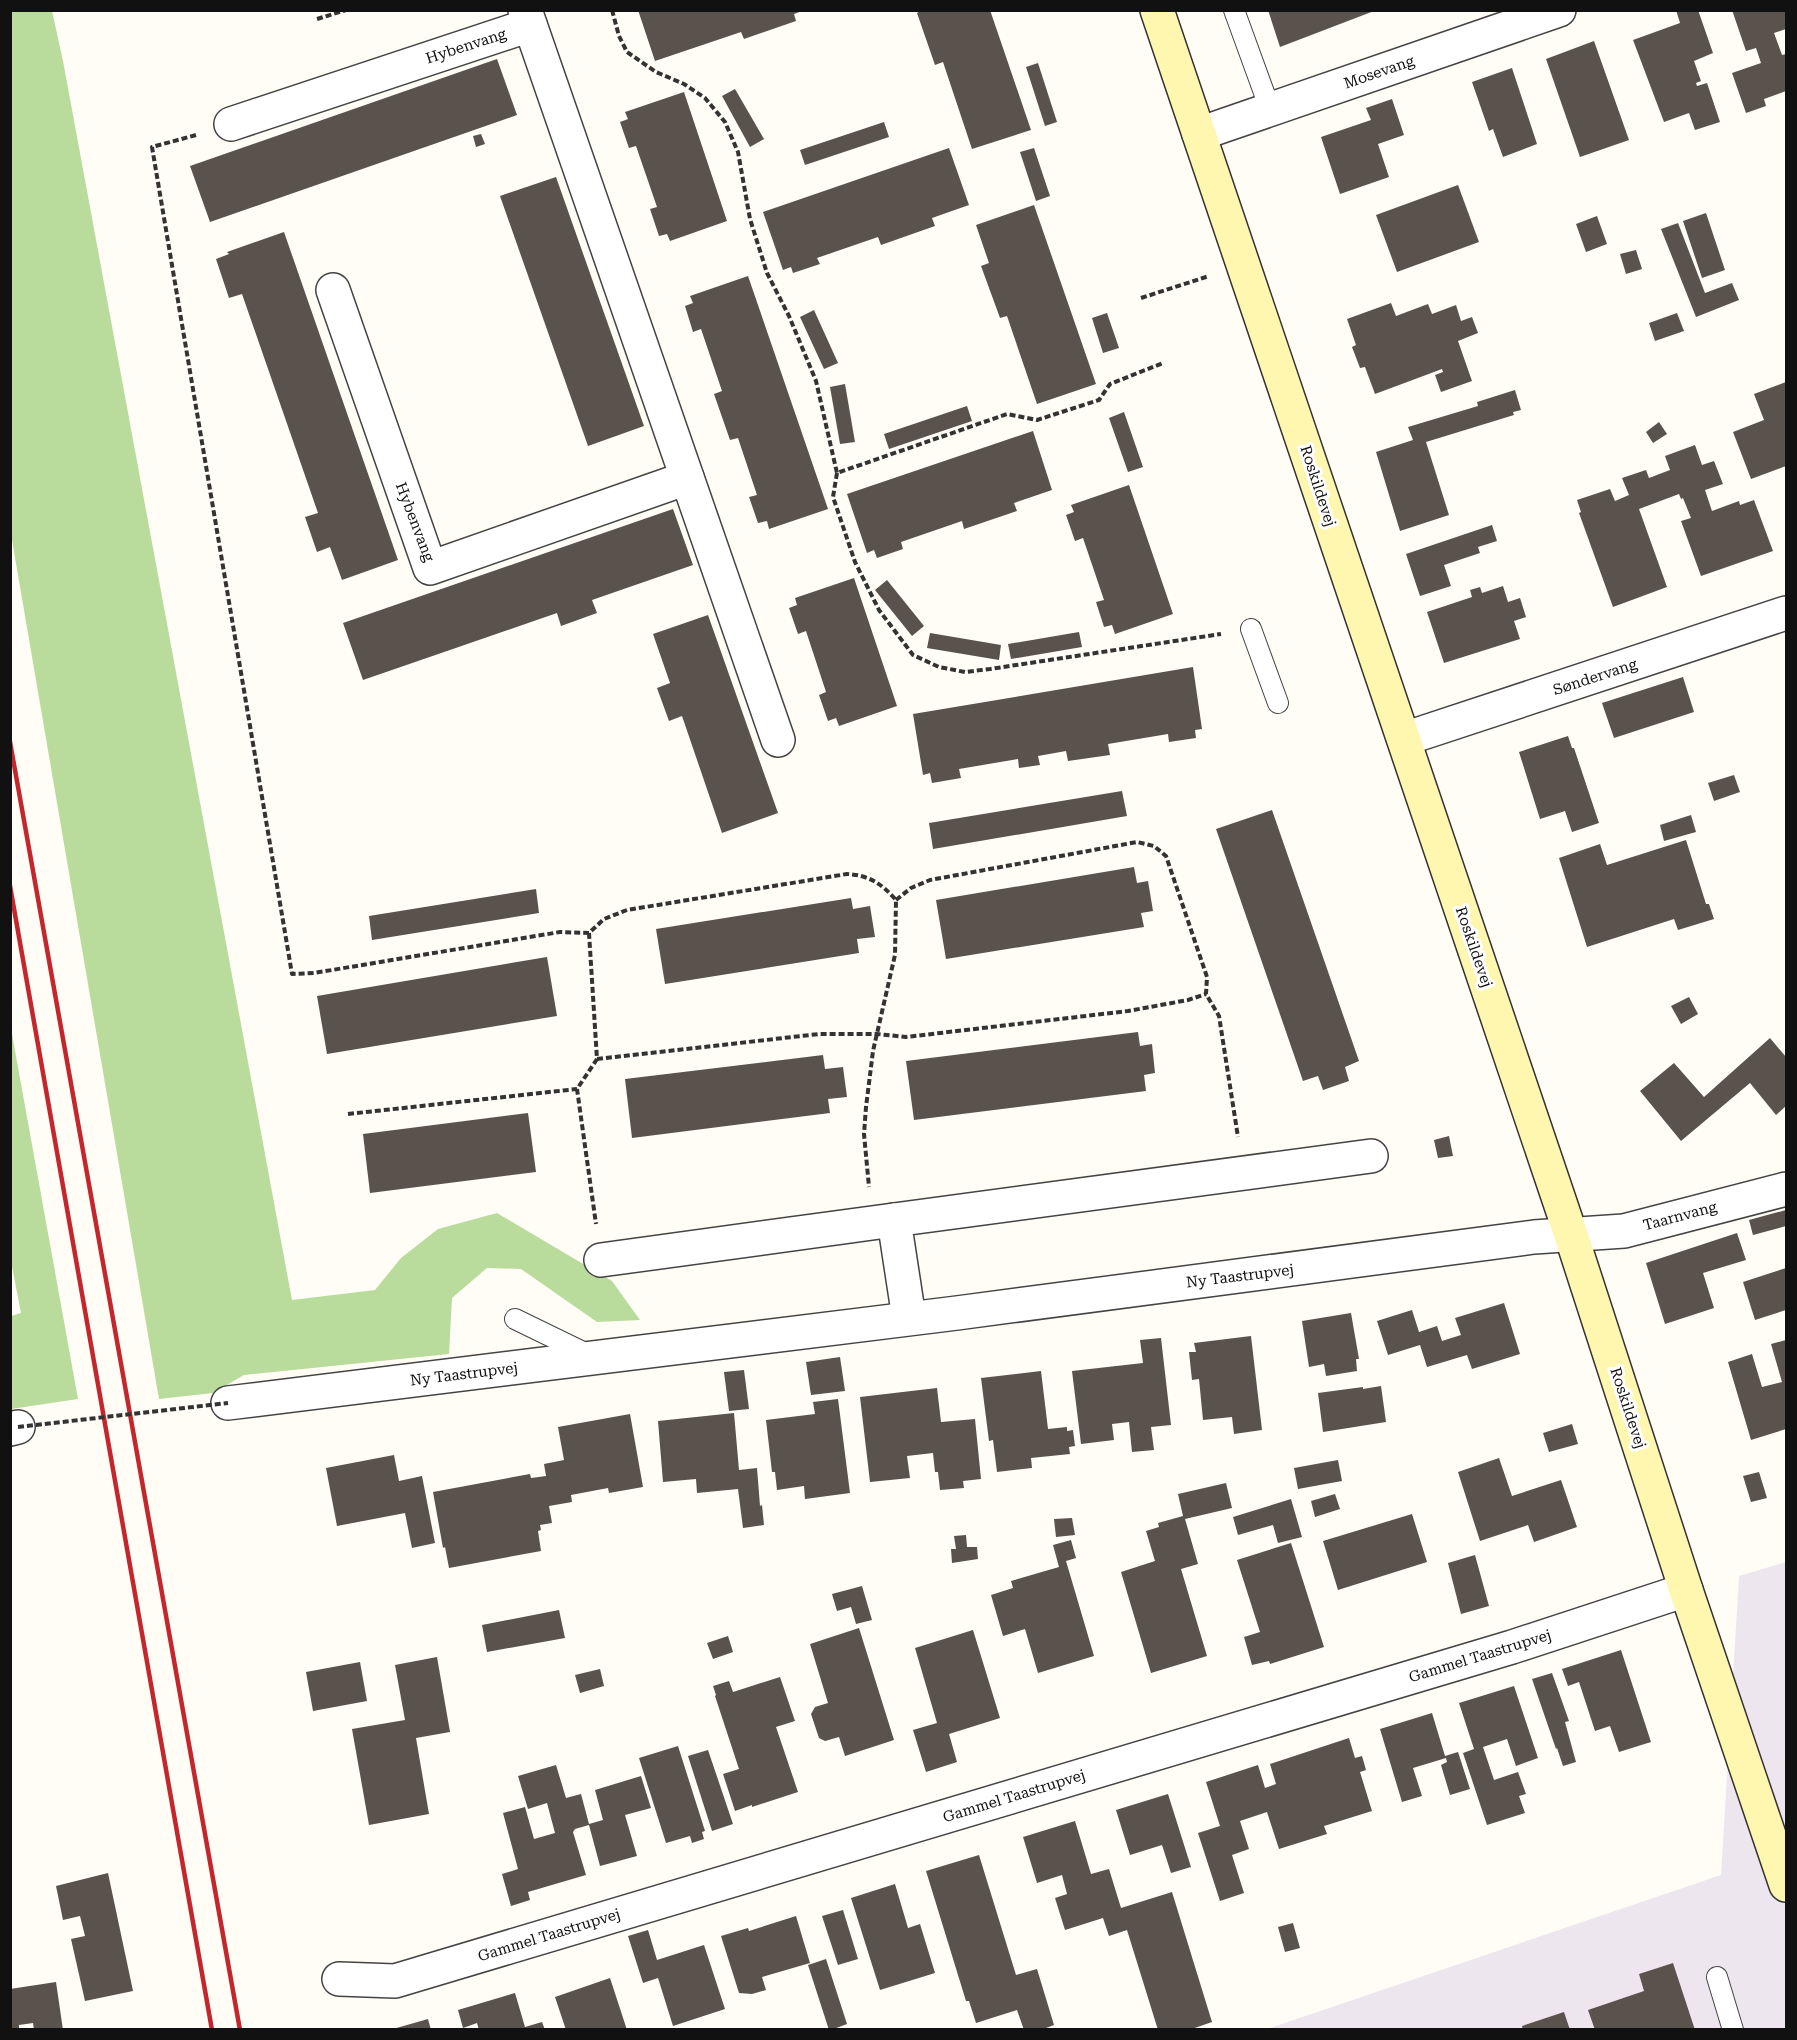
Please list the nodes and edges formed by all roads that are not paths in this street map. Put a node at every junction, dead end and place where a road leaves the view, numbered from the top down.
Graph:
1 (1157, 10) edge
2 (1234, 10) edge
3 (1558, 10) edge
4 (528, 18) edge
5 (1270, 109) junction
6 (231, 124) road end
7 (1199, 134) junction
8 (333, 290) dead end
9 (687, 478) junction
10 (1786, 613) edge
11 (1251, 629) road end
12 (1278, 703) dead end
13 (1404, 739) junction
14 (778, 740) dead end
15 (1371, 1156) dead end
16 (1786, 1189) edge
17 (884, 1222) junction
18 (1571, 1235) junction
19 (601, 1260) road end
20 (909, 1318) junction
21 (515, 1319) dead end
22 (594, 1358) junction
23 (228, 1403) road end
24 (1686, 1590) junction
25 (1786, 1885) edge
26 (1717, 1977) dead end
27 (339, 1979) dead end
28 (1733, 2030) edge

1 - 7 street, Roskildevej
2 - 5 lane
3 - 5 street, Mosevang
4 - 6 street, Hybenvang
4 - 9 street, Hybenvang
5 - 7 street, Mosevang
7 - 13 street, Roskildevej
8 - 9 street, Hybenvang
9 - 14 street, Hybenvang
10 - 13 street, Søndervang
11 - 12 lane
13 - 18 street, Roskildevej
15 - 17 street
16 - 18 street, Taarnvang
17 - 19 street
17 - 20 street
18 - 20 street, Ny Taastrupvej
18 - 24 street, Roskildevej
20 - 22 street, Ny Taastrupvej
21 - 22 lane
22 - 23 street, Ny Taastrupvej
24 - 25 street, Roskildevej
24 - 27 street, Gammel Taastrupvej
26 - 28 lane

